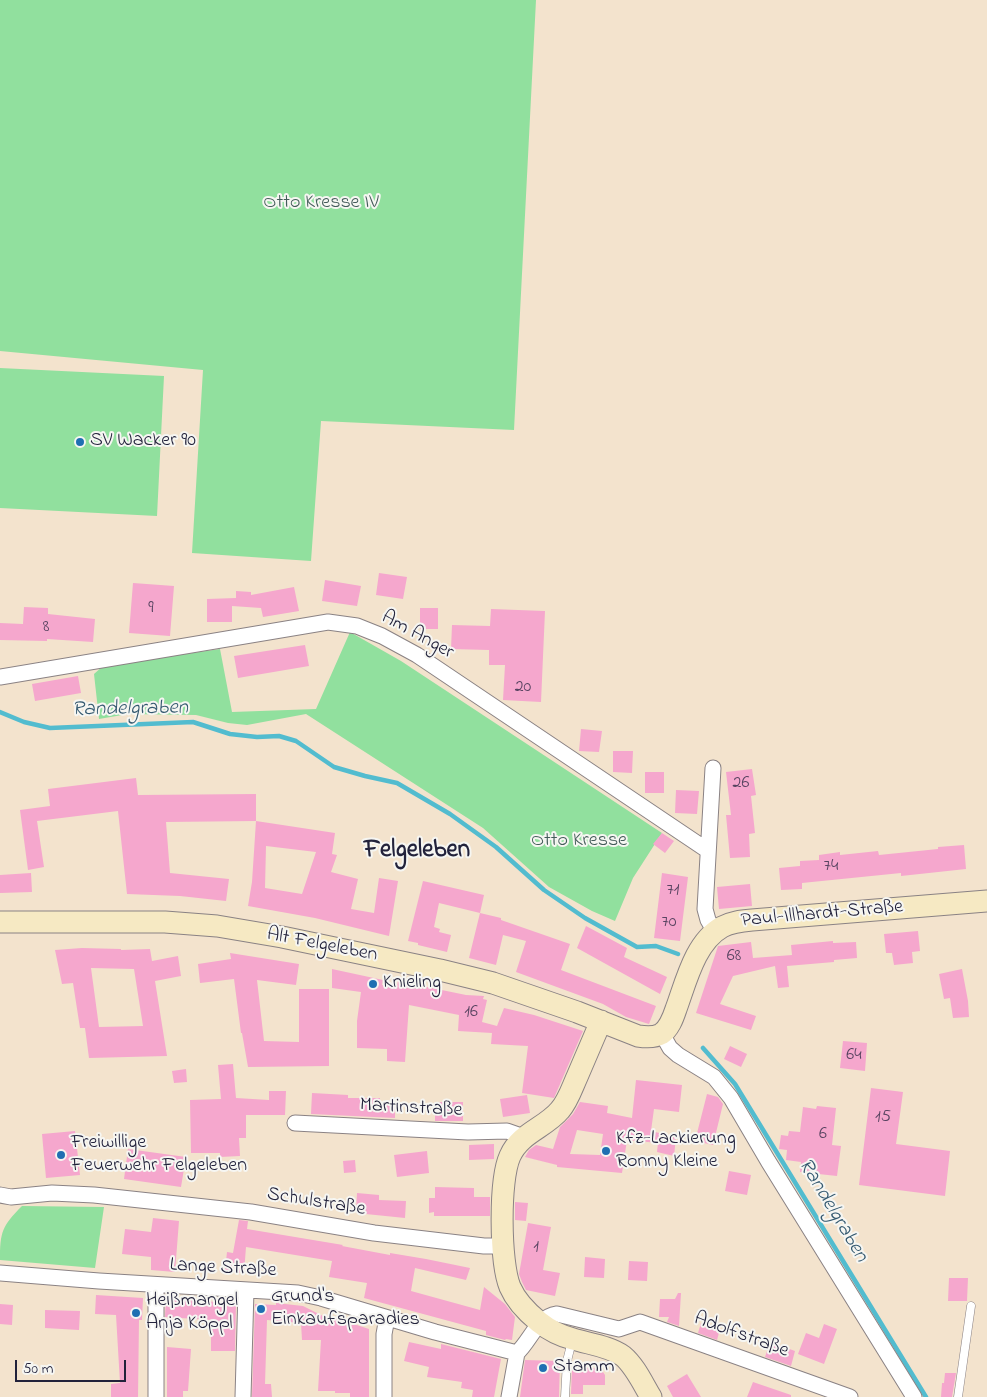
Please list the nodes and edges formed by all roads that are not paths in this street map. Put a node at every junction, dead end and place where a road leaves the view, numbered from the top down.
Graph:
1 (0, 677) edge
2 (713, 768) dead end
3 (708, 850) junction
4 (987, 901) edge
5 (0, 922) edge
6 (715, 932) junction
7 (601, 1021) junction
8 (662, 1034) junction
9 (295, 1123) dead end
10 (524, 1137) junction
11 (1, 1200) edge
12 (504, 1246) junction
13 (0, 1273) edge
14 (156, 1285) junction
15 (246, 1290) junction
16 (971, 1306) dead end
17 (388, 1318) junction
18 (540, 1322) junction
19 (619, 1329) junction
20 (572, 1339) junction
21 (611, 1350) junction
22 (518, 1353) junction
23 (156, 1397) edge
24 (243, 1397) edge
25 (384, 1397) edge
26 (509, 1397) edge
27 (565, 1397) edge
28 (651, 1397) edge
29 (850, 1397) edge
30 (914, 1397) edge
31 (958, 1397) edge

1 - 3 street, Am Anger
2 - 3 street
3 - 6 street
4 - 6 street, Paul-Illhardt-Straße
5 - 7 street, Alt Felgeleben
6 - 8 street, Paul-Illhardt-Straße
7 - 8 street, Alt Felgeleben
7 - 10 street
8 - 30 street
9 - 10 street, Martinstraße
10 - 12 street
11 - 12 street, Schulstraße
12 - 18 street
13 - 14 street, Lange Straße
14 - 15 street, Lange Straße
14 - 23 street
15 - 17 street, Lange Straße
15 - 24 street
16 - 31 lane
17 - 22 street, Lange Straße
17 - 25 street
18 - 19 street, Adolfstraße
18 - 20 street
18 - 22 street
19 - 21 street
19 - 29 street, Adolfstraße
20 - 21 street
20 - 27 lane
21 - 28 street
22 - 26 street

